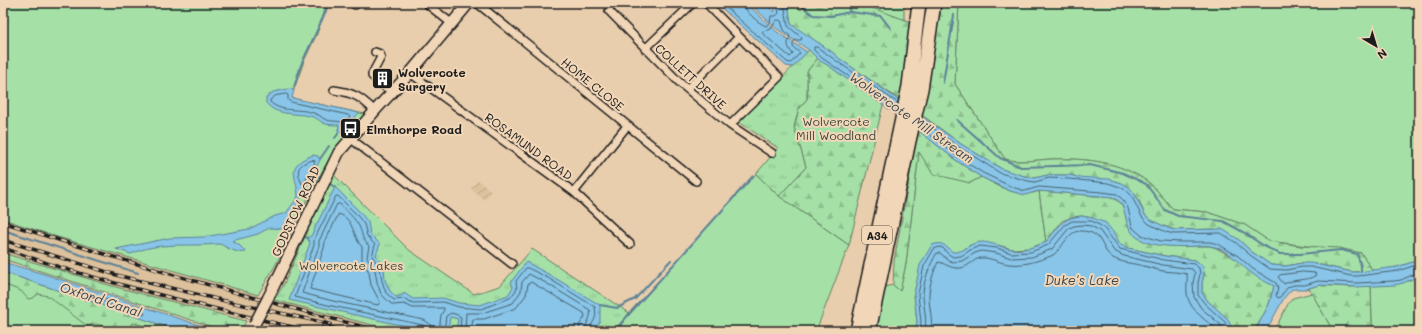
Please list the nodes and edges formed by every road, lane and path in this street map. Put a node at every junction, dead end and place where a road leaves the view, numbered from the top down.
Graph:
1 (426, 3) edge
2 (468, 3) edge
3 (477, 3) edge
4 (611, 3) edge
5 (693, 3) edge
6 (706, 3) edge
7 (919, 3) edge
8 (934, 3) edge
9 (451, 23) junction
10 (739, 37) junction
11 (645, 49) junction
12 (375, 52) dead end
13 (410, 73) junction
14 (915, 87) junction
15 (686, 89) junction
16 (334, 90) dead end
17 (393, 91) junction
18 (375, 110) junction
19 (730, 125) junction
20 (627, 126) junction
21 (350, 138) junction
22 (903, 140) junction
23 (772, 153) dead end
24 (696, 181) dead end
25 (574, 192) junction
26 (630, 244) dead end
27 (512, 264) dead end
28 (253, 328) edge
29 (857, 331) edge
30 (868, 331) edge

1 - 9 street
2 - 9 street, GODSTOW ROAD
3 - 20 street, HOME CLOSE
4 - 11 street, COLLETT DRIVE
5 - 11 street
6 - 10 street
7 - 14 highway, A34
8 - 14 highway, A34
9 - 13 street, GODSTOW ROAD
10 - 15 street
10 - 19 street
11 - 15 street, COLLETT DRIVE
12 - 17 street
13 - 17 street, GODSTOW ROAD
13 - 25 street, ROSAMUND ROAD
14 - 22 highway, A34
15 - 19 street, COLLETT DRIVE
16 - 18 street
17 - 18 street, GODSTOW ROAD
18 - 21 street, GODSTOW ROAD
19 - 23 street, COLLETT DRIVE
20 - 24 street, HOME CLOSE
20 - 25 street
21 - 27 street
21 - 28 street, GODSTOW ROAD, bridge
22 - 29 highway, A34
22 - 30 highway, A34
25 - 26 street, ROSAMUND ROAD

